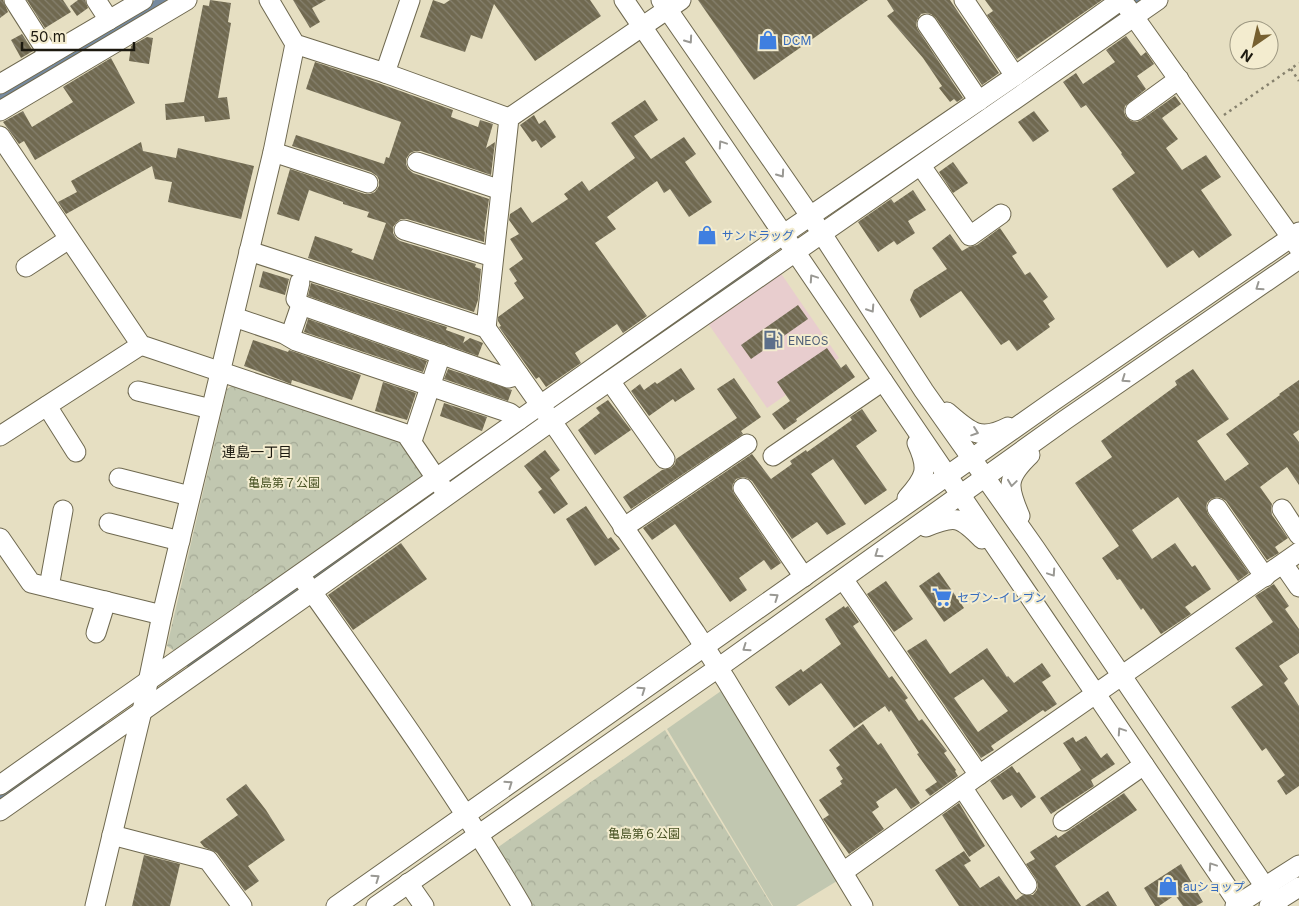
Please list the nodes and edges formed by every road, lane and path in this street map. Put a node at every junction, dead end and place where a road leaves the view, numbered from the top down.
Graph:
1 (14, 0) edge
2 (96, 0) edge
3 (144, 0) edge
4 (187, 0) edge
5 (269, 0) edge
6 (410, 0) edge
7 (624, 0) edge
8 (964, 0) edge
9 (1158, 0) edge
10 (670, 3) edge
11 (1127, 6) edge
12 (927, 24) dead end
13 (642, 26) junction
14 (107, 32) junction
15 (295, 44) junction
16 (49, 55) junction
17 (1299, 63) edge
18 (1290, 69) junction
19 (384, 73) junction
20 (1015, 76) junction
21 (1179, 79) junction
22 (1299, 81) edge
23 (0, 84) edge
24 (980, 101) junction
25 (0, 111) edge
26 (1135, 111) dead end
27 (509, 118) junction
28 (1210, 124) junction
29 (0, 136) edge
30 (273, 152) junction
31 (417, 162) dead end
32 (921, 166) junction
33 (368, 183) dead end
34 (501, 190) junction
35 (1001, 214) dead end
36 (811, 217) junction
37 (404, 230) dead end
38 (822, 234) junction
39 (784, 235) junction
40 (1296, 239) edge
41 (69, 240) junction
42 (249, 251) junction
43 (796, 253) junction
44 (493, 257) junction
45 (1299, 259) edge
46 (26, 267) dead end
47 (300, 282) dead end
48 (301, 305) junction
49 (234, 317) junction
50 (486, 328) junction
51 (290, 337) junction
52 (141, 345) junction
53 (441, 354) junction
54 (220, 372) junction
55 (519, 375) junction
56 (610, 381) junction
57 (883, 381) junction
58 (431, 386) junction
59 (138, 391) dead end
60 (924, 391) junction
61 (1052, 402) junction
62 (47, 406) junction
63 (212, 409) junction
64 (902, 410) junction
65 (546, 414) junction
66 (519, 420) junction
67 (1065, 420) junction
68 (0, 436) edge
69 (412, 441) junction
70 (747, 444) dead end
71 (76, 452) dead end
72 (773, 456) dead end
73 (665, 459) dead end
74 (972, 460) junction
75 (948, 477) junction
76 (120, 478) dead end
77 (985, 478) junction
78 (442, 487) junction
79 (743, 488) dead end
80 (960, 495) junction
81 (190, 496) junction
82 (1217, 508) dead end
83 (1282, 509) dead end
84 (63, 510) dead end
85 (890, 518) junction
86 (109, 523) dead end
87 (624, 528) junction
88 (1299, 534) edge
89 (903, 536) junction
90 (180, 541) junction
91 (1035, 548) junction
92 (3, 550) edge
93 (1299, 552) edge
94 (1283, 564) junction
95 (1009, 567) junction
96 (804, 576) junction
97 (1265, 577) junction
98 (843, 579) junction
99 (306, 583) junction
100 (49, 587) junction
101 (1299, 587) edge
102 (106, 601) junction
103 (162, 615) junction
104 (96, 633) dead end
105 (704, 646) junction
106 (718, 668) junction
107 (1122, 677) junction
108 (147, 682) junction
109 (1096, 694) junction
110 (142, 711) junction
111 (1144, 765) junction
112 (979, 775) junction
113 (0, 785) edge
114 (962, 787) junction
115 (0, 810) edge
116 (466, 815) junction
117 (1063, 821) dead end
118 (112, 834) junction
119 (478, 834) junction
120 (1299, 865) edge
121 (843, 872) junction
122 (408, 883) junction
123 (1027, 886) dead end
124 (1299, 887) edge
125 (1272, 900) edge
126 (1237, 905) edge
127 (95, 906) edge
128 (242, 906) edge
129 (336, 906) edge
130 (376, 906) edge
131 (424, 906) edge
132 (522, 906) edge
133 (863, 906) edge

1 - 16 street
2 - 14 street
3 - 14 street
4 - 14 street
5 - 15 street
6 - 19 street
7 - 13 street
8 - 20 street
9 - 11 street
10 - 13 street
10 -> 36 street
11 - 20 street
11 - 21 street
11 - 32 street
12 - 24 street
13 - 27 street
39 -> 13 street
14 - 16 street
14 - 25 street
15 - 19 street
15 - 30 street
16 - 23 street
17 - 18 path
18 - 22 path
18 - 28 path
19 - 27 street
20 - 24 street
21 - 26 street
21 - 28 street
24 - 36 street
27 - 34 street
28 - 40 street
29 - 41 street
30 - 33 street
30 - 42 street
31 - 34 street
32 - 35 street
32 - 38 street
34 - 44 street
36 - 38 street
36 - 39 street
37 - 44 street
38 - 43 street
38 -> 60 street
39 - 43 street
39 - 65 street
40 - 61 street
41 - 46 street
41 - 52 street
42 - 49 street
42 - 50 street
43 - 56 street
57 -> 43 street
44 - 50 street
45 -> 67 street
47 - 48 street
48 - 51 street
48 - 53 street
49 - 51 street
49 - 54 street
50 - 55 street
51 - 58 street
52 - 54 street
52 - 62 street
53 - 55 street
53 - 58 street
54 - 63 street
54 - 69 street
55 - 65 street
56 - 65 street
56 - 73 street
57 - 64 street
57 - 72 street
58 - 66 street
58 - 69 street
59 - 63 street
60 -> 61 street
60 - 74 street
61 - 74 street
62 - 68 street
62 - 71 street
63 - 81 street
64 - 75 street
64 - 85 street
65 - 66 street
65 - 78 street
65 - 87 street
66 - 78 street
67 - 77 street
67 -> 91 street
69 - 78 street
70 - 87 street
74 - 75 street
74 - 77 street
75 - 80 street
75 - 85 street
76 - 81 street
77 - 80 street
77 - 91 street
78 - 99 street
79 - 96 street
80 - 89 street
80 - 95 street
81 - 90 street
82 - 97 street
83 - 88 street
84 - 100 street
85 - 96 street
86 - 90 street
87 - 105 street
89 - 95 street
89 -> 98 street
90 - 103 street
91 -> 107 street
92 - 100 street
93 - 94 street
94 - 97 street
94 - 101 street
95 - 109 street
105 -> 96 street
97 - 107 street
98 -> 106 street
98 - 112 street
99 - 108 street
99 - 110 street
99 - 116 street
100 - 102 street
102 - 103 street
102 - 104 street
103 - 108 street
105 - 106 street
116 -> 105 street
106 - 119 street
106 - 121 street
107 - 109 street
107 - 125 street
108 - 110 street
108 - 113 street
111 -> 109 street
109 - 112 street
110 - 115 street
110 - 118 street
111 - 117 street
126 -> 111 street
112 - 114 street
114 - 121 street
114 - 123 street
116 - 119 street
129 -> 116 street
118 - 127 street
118 - 128 street
119 - 122 street
119 - 132 street
120 - 125 street
121 - 133 street
122 - 130 street
122 - 131 street
124 - 125 street
125 - 126 street

